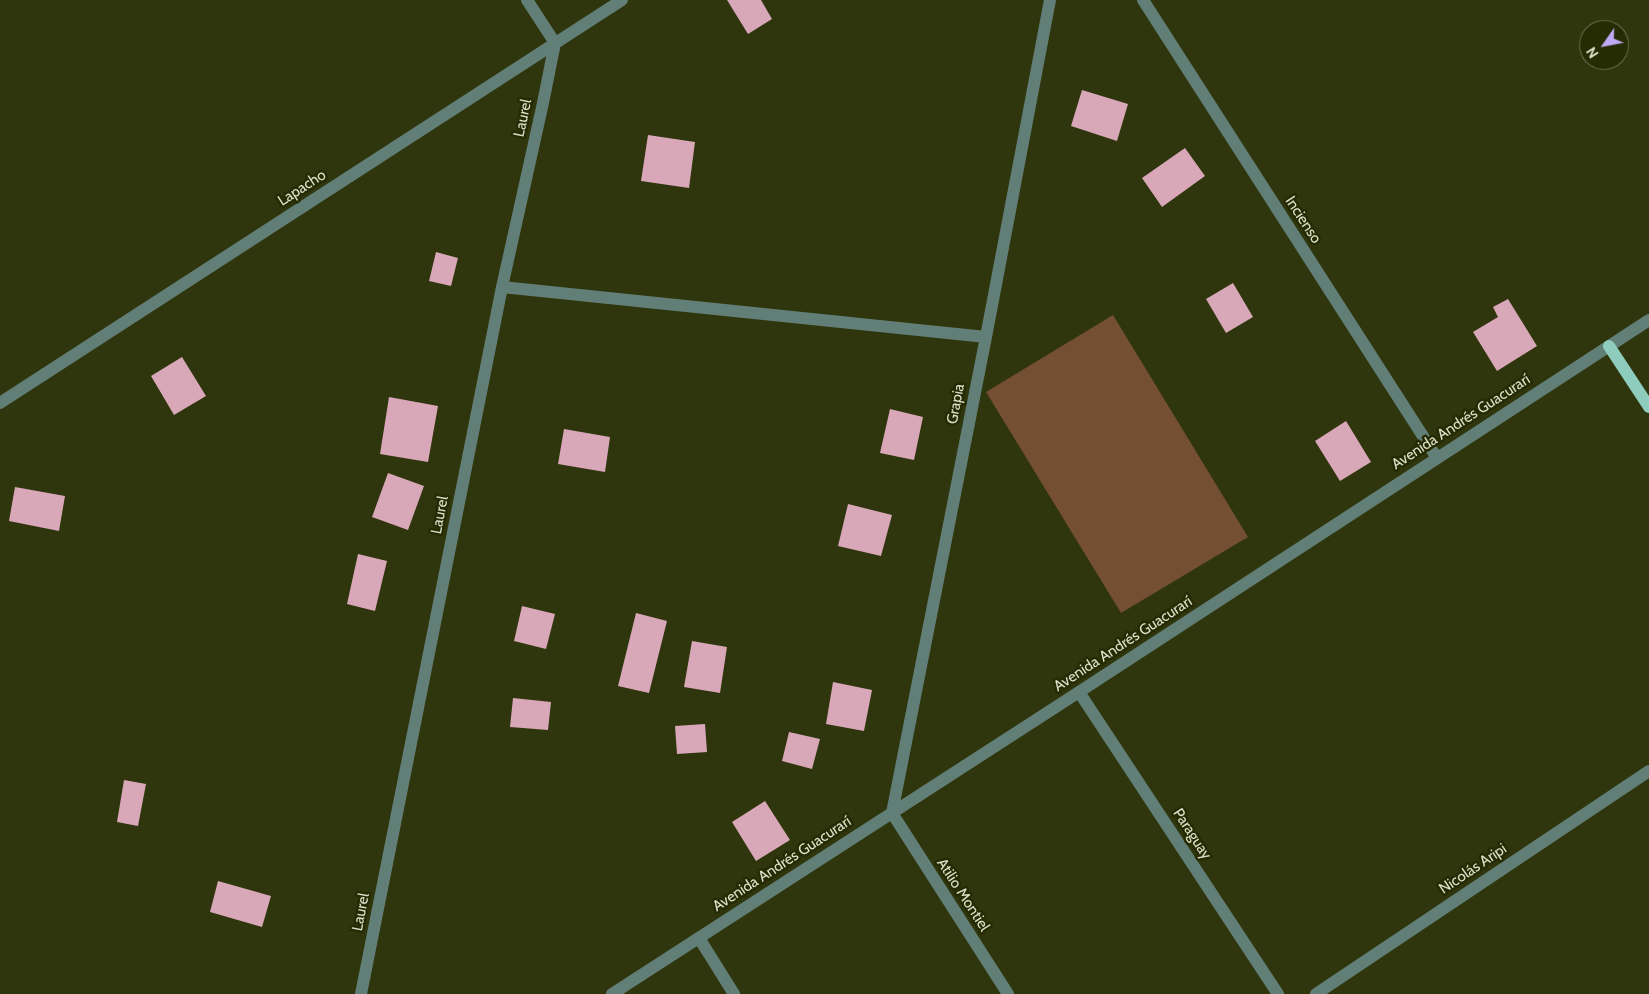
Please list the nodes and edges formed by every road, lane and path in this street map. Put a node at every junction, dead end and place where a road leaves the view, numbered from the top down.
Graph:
1 (528, 0) edge
2 (622, 0) edge
3 (1050, 0) edge
4 (1142, 0) edge
5 (555, 43) junction
6 (502, 287) junction
7 (1649, 320) edge
8 (986, 337) junction
9 (1609, 346) junction
10 (0, 403) edge
11 (1649, 407) edge
12 (1437, 458) junction
13 (1079, 692) junction
14 (1649, 771) edge
15 (892, 813) junction
16 (699, 938) junction
17 (361, 994) edge
18 (612, 994) edge
19 (734, 994) edge
20 (1008, 994) edge
21 (1278, 994) edge
22 (1316, 994) edge

1 - 5 street
2 - 5 street, Lapacho
3 - 8 street, Grapia
4 - 12 street, Incienso
5 - 6 street, Laurel
5 - 10 street, Lapacho
6 - 8 street
6 - 17 street, Laurel
7 - 9 street, Avenida Andrés Guacurarí
8 - 15 street, Grapia
9 - 11 main road
9 - 12 street, Avenida Andrés Guacurarí
12 - 13 street, Avenida Andrés Guacurarí
13 - 15 street, Avenida Andrés Guacurarí
13 - 21 street, Paraguay
14 - 22 street, Nicolás Aripi
15 - 16 street, Avenida Andrés Guacurarí
15 - 20 street, Atilio Montiel
16 - 18 street, Avenida Andrés Guacurarí
16 - 19 street

